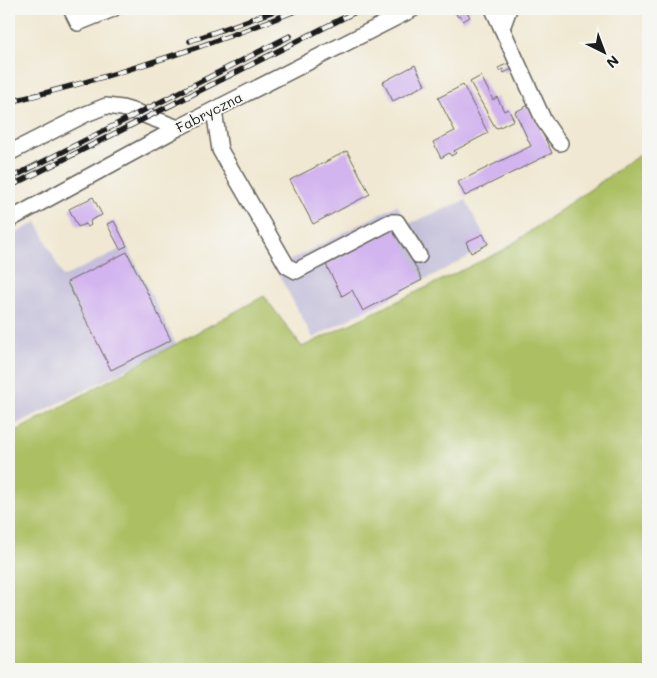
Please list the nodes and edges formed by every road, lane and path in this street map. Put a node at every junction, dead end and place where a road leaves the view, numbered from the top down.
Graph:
1 (71, 9) edge
2 (113, 9) edge
3 (412, 9) edge
4 (492, 9) edge
5 (509, 9) edge
6 (502, 28) junction
7 (214, 110) junction
8 (178, 128) junction
9 (560, 142) dead end
10 (9, 152) edge
11 (9, 220) edge
12 (419, 256) dead end

1 - 2 street
3 - 7 street, Fabryczna
4 - 6 street
5 - 6 street
6 - 9 street
7 - 8 street, Fabryczna
7 - 12 street
8 - 10 street
8 - 11 street, Fabryczna

